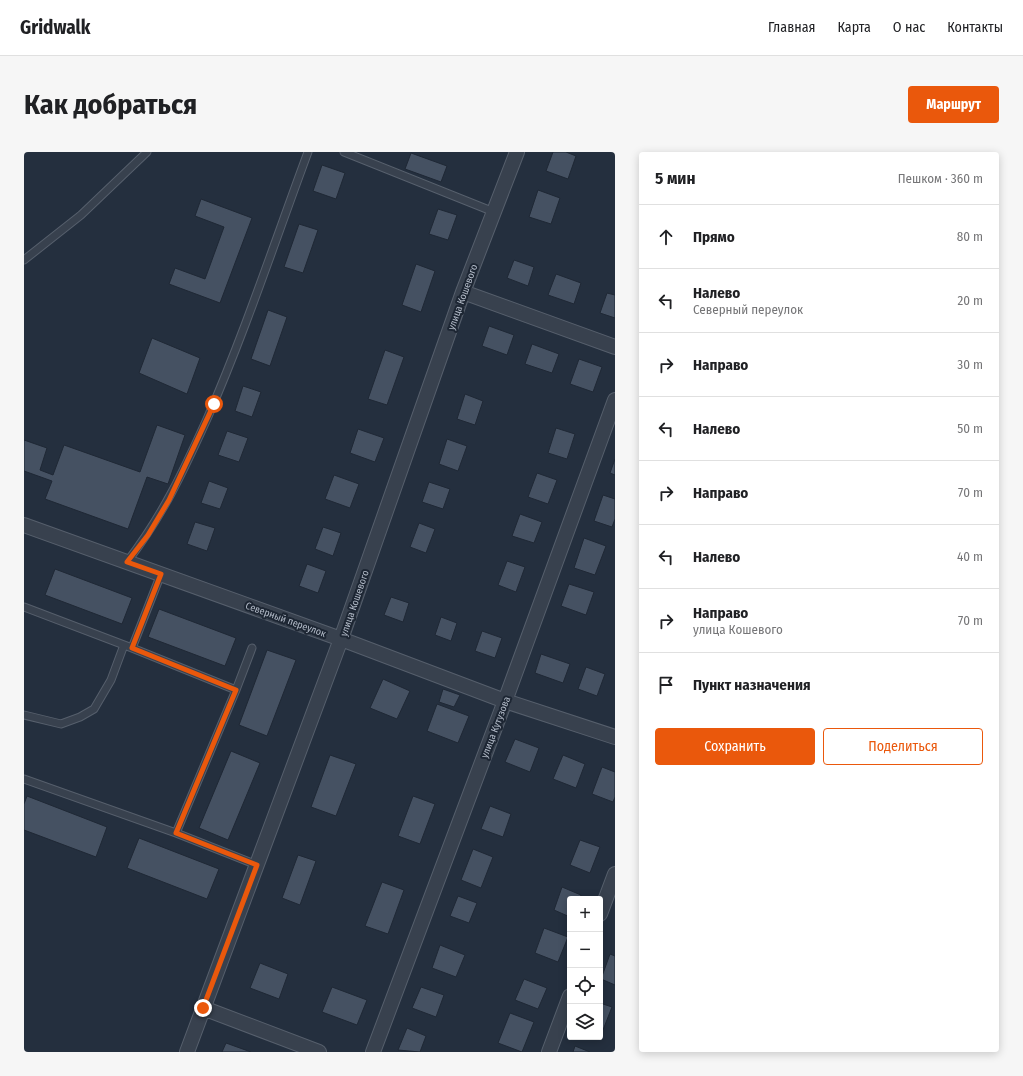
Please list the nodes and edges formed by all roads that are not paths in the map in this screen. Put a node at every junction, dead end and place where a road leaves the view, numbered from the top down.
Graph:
1 (147, 152) edge
2 (308, 152) edge
3 (344, 152) edge
4 (517, 152) edge
5 (494, 212) junction
6 (24, 260) edge
7 (463, 292) junction
8 (615, 347) edge
9 (615, 400) edge
10 (24, 525) edge
11 (127, 562) junction
12 (161, 574) junction
13 (24, 607) edge
14 (341, 639) junction
15 (124, 645) junction
16 (132, 648) junction
17 (252, 648) dead end
18 (236, 690) junction
19 (505, 701) junction
20 (24, 715) edge
21 (615, 737) edge
22 (24, 779) edge
23 (176, 833) junction
24 (257, 865) junction
25 (615, 874) edge
26 (603, 906) edge
27 (567, 1004) edge
28 (203, 1008) junction
29 (187, 1052) edge
30 (319, 1052) edge
31 (373, 1052) edge
32 (549, 1052) edge

1 - 6 lane
2 - 11 lane
3 - 5 lane
4 - 5 street, улица Кошевого
5 - 7 street, улица Кошевого
7 - 8 street
7 - 14 street, улица Кошевого
9 - 19 street, улица Кутузова
10 - 11 street, Северный переулок
11 - 12 street, Северный переулок
12 - 14 street, Северный переулок
12 - 16 lane
13 - 15 lane
14 - 19 street, Северный переулок
14 - 24 street, улица Кошевого
15 - 16 lane
15 - 20 lane
16 - 18 lane
17 - 18 lane
18 - 23 lane
19 - 21 street, Северный переулок
19 - 31 street, улица Кутузова
22 - 23 lane
23 - 24 lane
24 - 28 street, улица Кошевого
25 - 26 street
27 - 32 street
28 - 29 street, улица Кошевого
28 - 30 street

